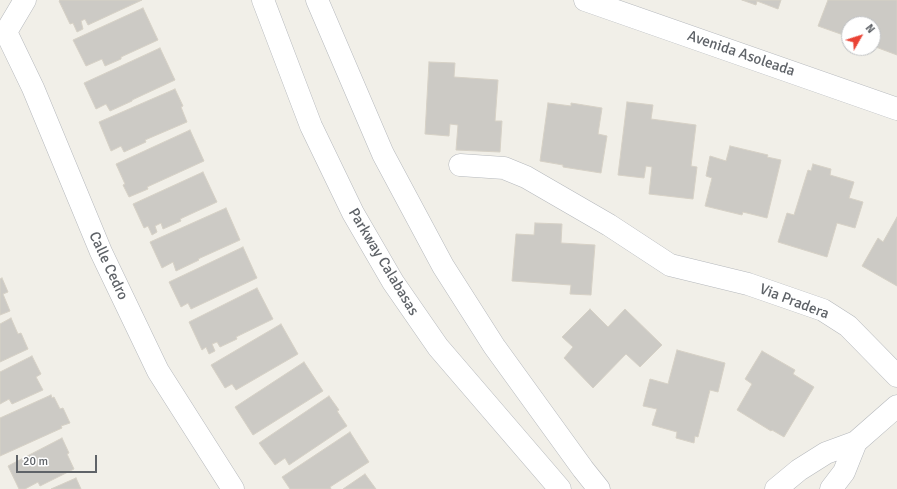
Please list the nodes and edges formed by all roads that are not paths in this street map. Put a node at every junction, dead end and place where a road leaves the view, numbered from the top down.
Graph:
1 (24, 0) edge
2 (264, 0) edge
3 (317, 0) edge
4 (585, 0) edge
5 (3, 31) edge
6 (897, 109) edge
7 (460, 165) dead end
8 (897, 376) edge
9 (897, 406) edge
10 (856, 442) junction
11 (233, 489) edge
12 (560, 489) edge
13 (599, 489) edge
14 (776, 489) edge
15 (831, 489) edge

1 - 5 street
2 - 12 street, Parkway Calabasas
3 - 13 street
4 - 6 street, Avenida Asoleada
5 - 11 street, Calle Cedro
7 - 8 street, Via Pradera
9 - 10 street
10 - 14 street
10 - 15 street

